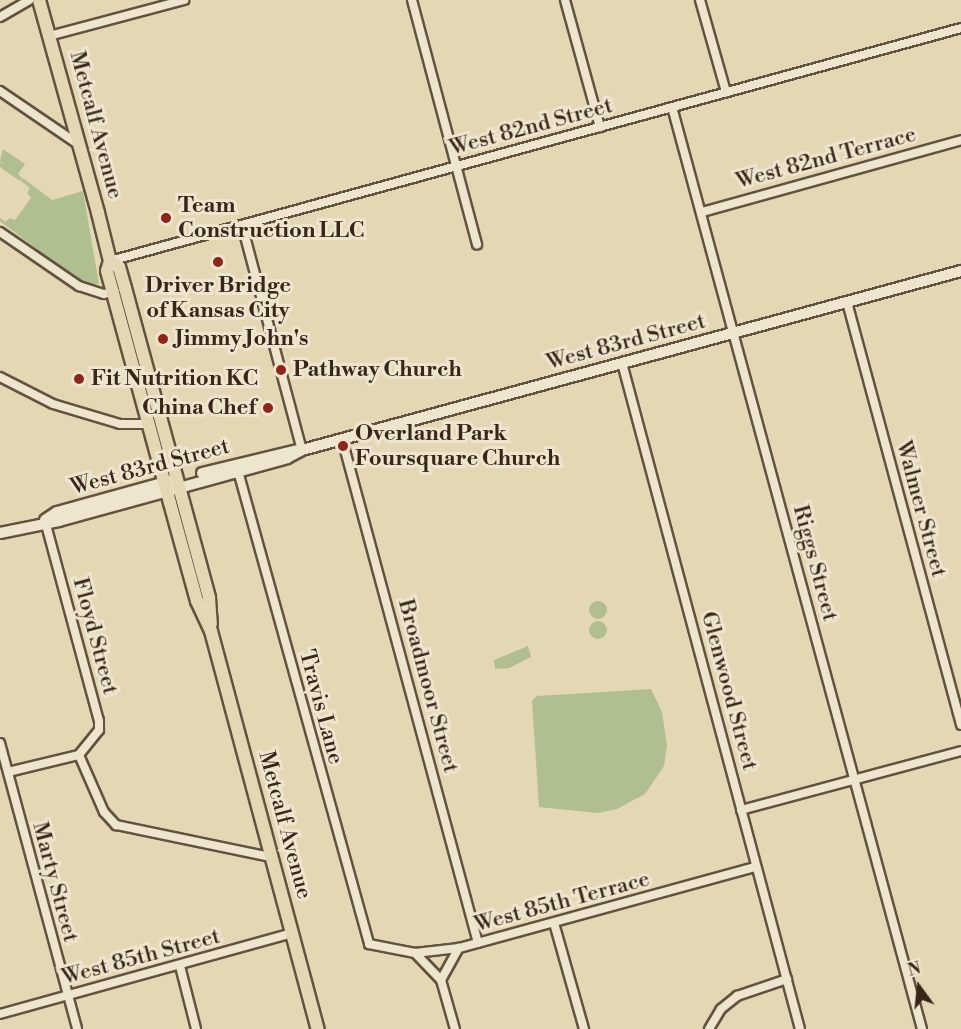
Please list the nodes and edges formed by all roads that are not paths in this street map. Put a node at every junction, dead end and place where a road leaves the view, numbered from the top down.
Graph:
1 (29, 0) edge
2 (39, 0) edge
3 (184, 0) edge
4 (412, 0) edge
5 (565, 0) edge
6 (700, 0) edge
7 (0, 17) edge
8 (961, 28) edge
9 (50, 36) junction
10 (0, 91) edge
11 (726, 92) junction
12 (672, 107) junction
13 (600, 127) junction
14 (961, 140) edge
15 (80, 145) junction
16 (456, 166) junction
17 (702, 212) junction
18 (242, 225) junction
19 (0, 232) edge
20 (477, 245) dead end
21 (110, 261) junction
22 (961, 273) edge
23 (125, 288) junction
24 (113, 292) junction
25 (847, 302) junction
26 (734, 333) junction
27 (622, 363) junction
28 (0, 377) edge
29 (149, 424) junction
30 (342, 439) junction
31 (302, 450) junction
32 (238, 471) junction
33 (179, 482) junction
34 (165, 486) junction
35 (45, 520) junction
36 (0, 533) edge
37 (211, 631) junction
38 (961, 725) edge
39 (0, 743) edge
40 (961, 751) edge
41 (80, 755) junction
42 (8, 772) junction
43 (855, 780) junction
44 (741, 810) junction
45 (272, 857) junction
46 (756, 867) junction
47 (554, 922) junction
48 (292, 933) junction
49 (478, 943) junction
50 (375, 946) joint
51 (459, 948) junction
52 (415, 952) junction
53 (180, 966) junction
54 (787, 979) junction
55 (441, 980) junction
56 (67, 995) junction
57 (0, 1014) edge
58 (77, 1029) edge
59 (196, 1029) edge
60 (318, 1029) edge
61 (455, 1029) edge
62 (584, 1029) edge
63 (709, 1029) edge
64 (800, 1029) edge
65 (922, 1029) edge

1 - 7 street
2 - 9 main road, Metcalf Avenue
3 - 9 street
4 - 16 street
5 - 13 street
6 - 11 street
8 - 11 street, West 82nd Street
9 - 15 main road, Metcalf Avenue
10 - 15 street
11 - 12 street, West 82nd Street
12 - 13 street, West 82nd Street
12 - 17 street, Riggs Street
13 - 16 street, West 82nd Street
14 - 17 street, West 82nd Terrace
15 - 21 main road, Metcalf Avenue
16 - 18 street, West 82nd Street
16 - 20 street
17 - 26 street, Riggs Street
18 - 21 street, West 82nd Street
18 - 31 street
19 - 24 street
21 - 23 main road, Metcalf Avenue
21 - 24 main road, Metcalf Avenue
22 - 25 street, West 83rd Street
23 - 24 street
23 - 33 main road, Metcalf Avenue
24 - 29 main road, Metcalf Avenue
25 - 26 street, West 83rd Street
25 - 38 street, Walmer Street
26 - 27 street, West 83rd Street
26 - 43 street, Riggs Street
27 - 30 street, West 83rd Street
27 - 44 street, Glenwood Street
28 - 29 street
29 - 34 main road, Metcalf Avenue
30 - 31 street, West 83rd Street
30 - 49 street, Broadmoor Street
31 - 32 street, West 83rd Street
31 - 33 street, West 83rd Street
32 - 33 street, West 83rd Street
32 - 50 street, Travis Lane
33 - 34 street, West 83rd Street
33 - 37 main road, Metcalf Avenue
34 - 35 street, West 83rd Street
34 - 37 main road, Metcalf Avenue
35 - 36 street, West 83rd Street
35 - 41 street, Floyd Street
37 - 45 main road, Metcalf Avenue
39 - 42 street, Marty Street
40 - 43 street
41 - 42 street
41 - 45 street
42 - 56 street, Marty Street
43 - 44 street
43 - 65 street, Riggs Street
44 - 46 street, Glenwood Street
45 - 48 main road, Metcalf Avenue
46 - 47 street, West 85th Terrace
46 - 54 street, Glenwood Street
47 - 49 street, West 85th Terrace
47 - 62 street
48 - 53 street, West 85th Street
48 - 60 main road, Metcalf Avenue
49 - 51 street, West 85th Terrace
50 - 52 street, West 85th Terrace
51 - 52 street, West 85th Terrace
51 - 55 street
52 - 55 street
53 - 56 street, West 85th Street
53 - 59 street
54 - 63 street
54 - 64 street, Glenwood Street
55 - 61 street
56 - 57 street, West 85th Street
56 - 58 street, Marty Street

